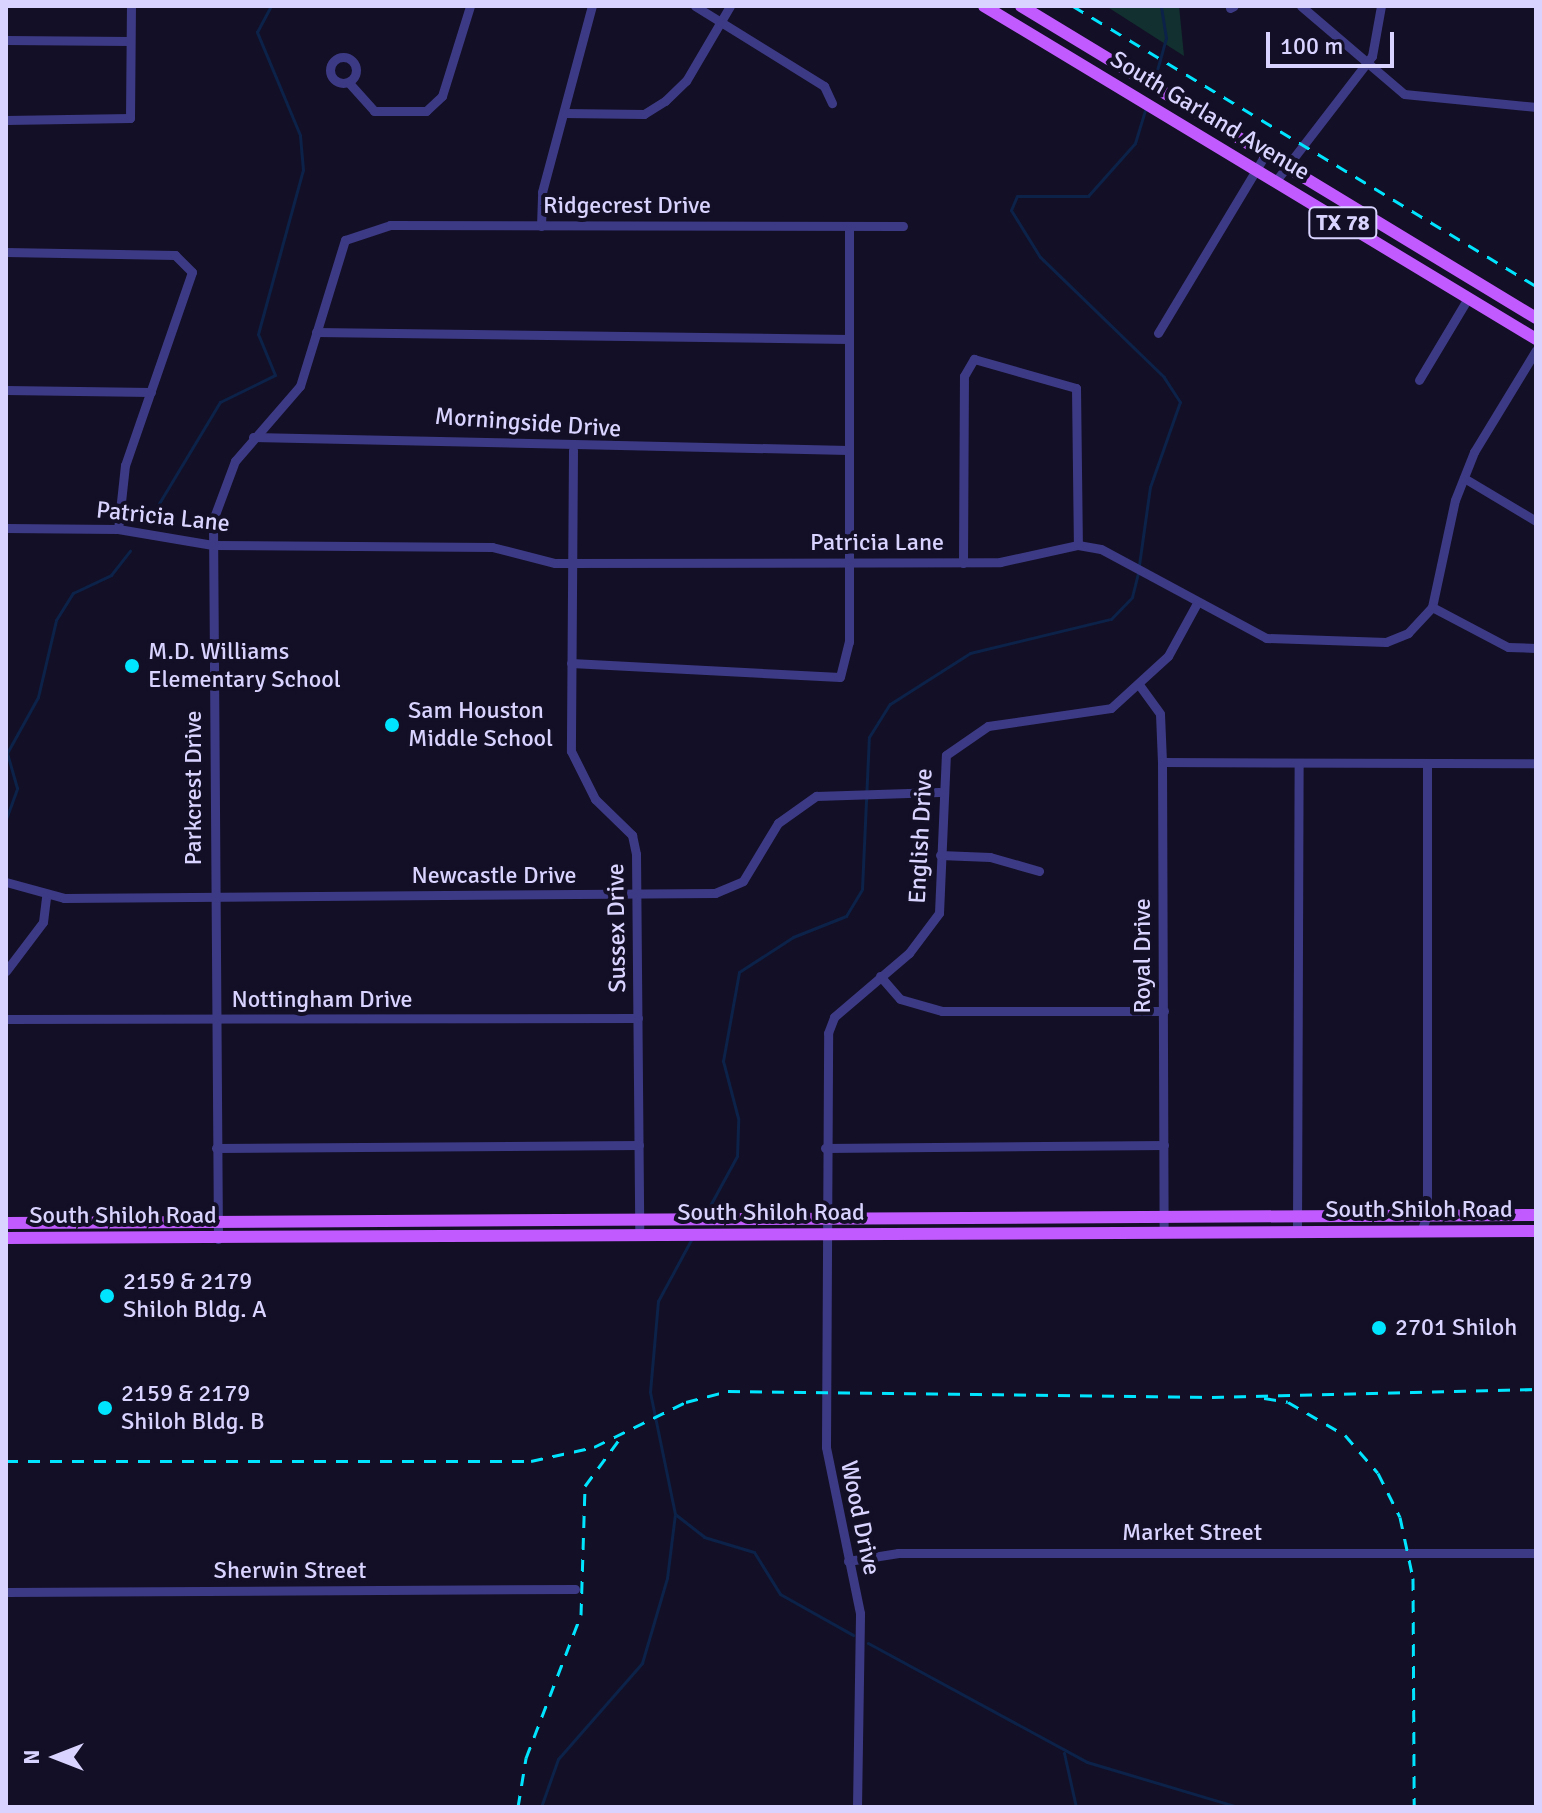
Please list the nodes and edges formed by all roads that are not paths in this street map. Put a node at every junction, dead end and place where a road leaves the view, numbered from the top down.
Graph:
1 (131, 6) edge
2 (470, 6) edge
3 (592, 6) edge
4 (695, 6) edge
5 (730, 6) edge
6 (984, 6) edge
7 (1021, 6) edge
8 (1301, 6) edge
9 (1381, 6) edge
10 (720, 22) junction
11 (6, 40) edge
12 (130, 41) junction
13 (1365, 67) junction
14 (350, 84) dead end
15 (832, 103) dead end
16 (1536, 107) edge
17 (564, 113) junction
18 (6, 120) edge
19 (1265, 155) junction
20 (1286, 167) junction
21 (1256, 170) junction
22 (1275, 182) junction
23 (541, 226) junction
24 (849, 226) junction
25 (903, 226) dead end
26 (352, 234) joint
27 (6, 252) edge
28 (1468, 298) junction
29 (1536, 318) edge
30 (316, 332) junction
31 (1158, 333) dead end
32 (849, 339) junction
33 (1536, 339) edge
34 (1536, 350) edge
35 (1419, 380) dead end
36 (6, 390) edge
37 (151, 392) junction
38 (253, 437) junction
39 (573, 450) junction
40 (848, 450) junction
41 (1464, 478) junction
42 (1536, 521) edge
43 (6, 528) edge
44 (118, 529) junction
45 (213, 545) junction
46 (1078, 545) junction
47 (849, 563) junction
48 (963, 563) junction
49 (572, 564) junction
50 (1197, 603) junction
51 (1432, 607) junction
52 (1536, 648) edge
53 (571, 663) junction
54 (1140, 686) junction
55 (1162, 762) junction
56 (1299, 763) junction
57 (1427, 763) junction
58 (1536, 763) edge
59 (939, 792) junction
60 (940, 855) junction
61 (1039, 871) dead end
62 (6, 882) edge
63 (637, 895) junction
64 (46, 897) junction
65 (215, 898) junction
66 (6, 971) edge
67 (880, 976) junction
68 (1164, 1011) junction
69 (638, 1018) junction
70 (6, 1019) edge
71 (215, 1020) junction
72 (639, 1145) junction
73 (1164, 1145) junction
74 (216, 1148) junction
75 (825, 1148) junction
76 (1163, 1215) junction
77 (1297, 1215) junction
78 (1427, 1215) junction
79 (1536, 1215) edge
80 (825, 1216) junction
81 (639, 1217) junction
82 (218, 1221) junction
83 (6, 1223) edge
84 (1536, 1231) edge
85 (1164, 1232) junction
86 (1297, 1232) junction
87 (1421, 1232) junction
88 (639, 1235) junction
89 (825, 1236) junction
90 (6, 1238) edge
91 (218, 1239) junction
92 (1536, 1553) edge
93 (848, 1561) junction
94 (575, 1589) dead end
95 (6, 1592) edge
96 (857, 1807) edge

1 - 12 street
2 - 14 street
3 - 17 street
4 - 10 street
5 - 10 street
6 - 21 main road, South Garland Avenue / TX 78
7 - 19 main road, South Garland Avenue / TX 78
8 - 13 street
9 - 13 street
10 - 15 street
10 - 17 street
11 - 12 street
12 - 18 street
13 - 16 street
13 - 20 street
17 - 23 street
19 - 20 main road, South Garland Avenue / TX 78
19 - 21 street
20 - 22 street
20 - 29 main road, South Garland Avenue / TX 78
21 - 22 main road, South Garland Avenue / TX 78
21 - 31 street
22 - 28 main road, South Garland Avenue / TX 78
23 - 24 street, Ridgecrest Drive
23 - 26 street, Ridgecrest Drive
24 - 25 street, Ridgecrest Drive
24 - 32 street
26 - 30 street, Parkcrest Drive
27 - 37 street
28 - 33 main road, South Garland Avenue / TX 78
28 - 35 street
30 - 32 street
30 - 38 street, Parkcrest Drive
32 - 40 street
34 - 41 street
36 - 37 street
37 - 44 street
38 - 39 street, Morningside Drive
38 - 45 street, Parkcrest Drive
39 - 40 street, Morningside Drive
39 - 49 street, Sussex Drive
40 - 47 street
41 - 42 street
41 - 51 street
43 - 44 street, Patricia Lane
44 - 45 street, Patricia Lane
45 - 49 street, Patricia Lane
45 - 65 street, Parkcrest Drive
46 - 48 street, Patricia Lane
46 - 48 street
46 - 50 street, Patricia Lane
47 - 48 street, Patricia Lane
47 - 49 street, Patricia Lane
47 - 53 street
49 - 53 street, Sussex Drive
50 - 51 street, Patricia Lane
50 - 54 street, English Drive
51 - 52 street
53 - 63 street, Sussex Drive
54 - 55 street, Royal Drive
54 - 59 street, English Drive
55 - 56 street
55 - 68 street, Royal Drive
56 - 57 street
56 - 77 street
57 - 58 street
57 - 78 street
59 - 60 street, English Drive
59 - 63 street, Newcastle Drive
60 - 61 street
60 - 67 street, English Drive
62 - 64 street, Newcastle Drive
63 - 65 street, Newcastle Drive
63 - 69 street, Sussex Drive
64 - 65 street, Newcastle Drive
64 - 66 street
65 - 71 street, Parkcrest Drive
67 - 68 street
67 - 75 street, English Drive
68 - 73 street, Royal Drive
69 - 71 street, Nottingham Drive
69 - 72 street, Sussex Drive
70 - 71 street, Nottingham Drive
71 - 74 street, Parkcrest Drive
72 - 74 street
72 - 81 street, Sussex Drive
73 - 75 street
73 - 76 street, Royal Drive
74 - 82 street, Parkcrest Drive
75 - 80 street, English Drive
76 - 77 main road, South Shiloh Road
76 - 80 main road, South Shiloh Road
76 - 85 street, Royal Drive
77 - 78 main road, South Shiloh Road
77 - 86 street
78 - 79 main road, South Shiloh Road
78 - 87 street
80 - 81 main road, South Shiloh Road
80 - 89 street, English Drive
81 - 82 main road, South Shiloh Road
81 - 88 street, Sussex Drive
82 - 83 main road, South Shiloh Road
82 - 91 street, Parkcrest Drive
84 - 87 main road, South Shiloh Road
85 - 86 main road, South Shiloh Road
85 - 89 main road, South Shiloh Road
86 - 87 main road, South Shiloh Road
88 - 89 main road, South Shiloh Road
88 - 91 main road, South Shiloh Road
89 - 93 street, Wood Drive
90 - 91 main road, South Shiloh Road
92 - 93 street, Market Street
93 - 96 street, Wood Drive
94 - 95 street, Sherwin Street

